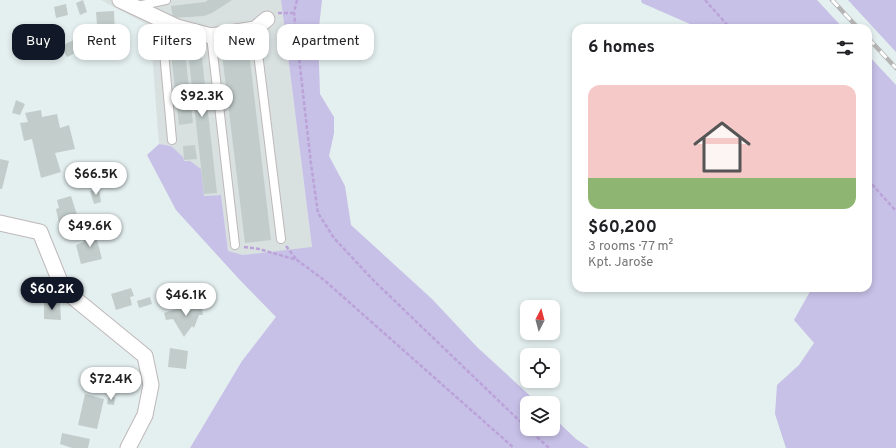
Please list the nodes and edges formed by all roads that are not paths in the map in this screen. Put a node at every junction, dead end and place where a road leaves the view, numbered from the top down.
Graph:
1 (120, 0) edge
2 (166, 0) edge
3 (134, 7) junction
4 (267, 18) dead end
5 (161, 19) junction
6 (260, 24) edge
7 (211, 36) junction
8 (214, 36) edge
9 (259, 60) edge
10 (172, 140) dead end
11 (0, 222) edge
12 (281, 239) road end
13 (235, 246) road end
14 (128, 448) edge

1 - 3 street
2 - 3 lane
3 - 5 street
4 - 6 street
5 - 7 street
5 - 10 lane
7 - 8 street
7 - 13 lane
9 - 12 lane
11 - 14 street

